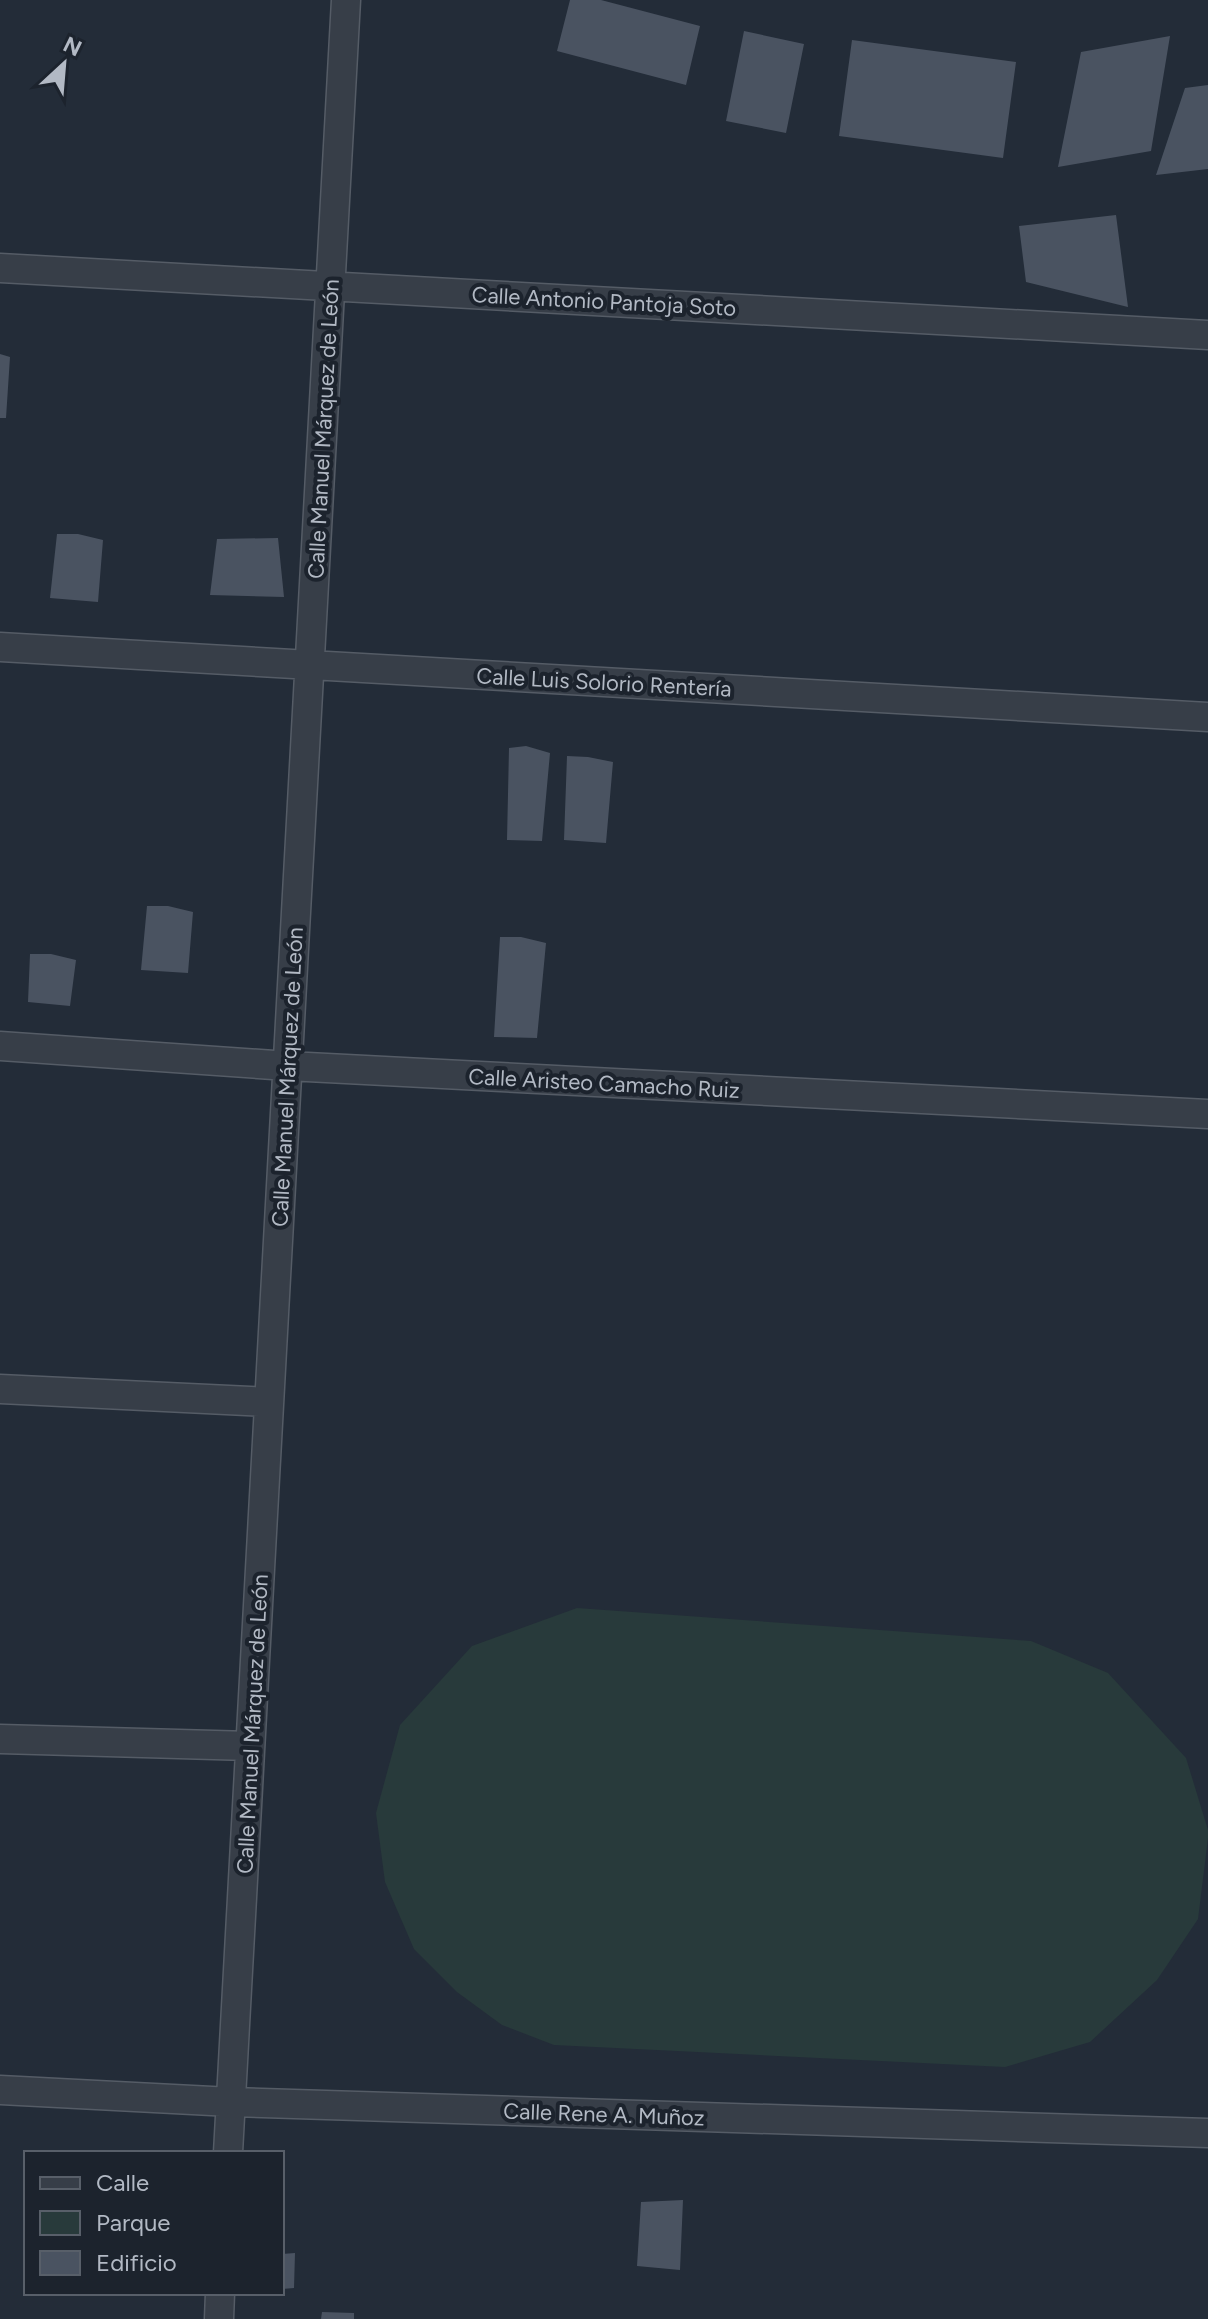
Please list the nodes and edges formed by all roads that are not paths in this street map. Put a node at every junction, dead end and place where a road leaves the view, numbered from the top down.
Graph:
1 (346, 0) edge
2 (0, 268) edge
3 (331, 286) junction
4 (1208, 335) edge
5 (0, 647) edge
6 (310, 665) junction
7 (1208, 717) edge
8 (0, 1046) edge
9 (288, 1066) junction
10 (1208, 1114) edge
11 (0, 1389) edge
12 (269, 1402) junction
13 (0, 1739) edge
14 (250, 1746) junction
15 (0, 2090) edge
16 (231, 2102) junction
17 (1208, 2133) edge
18 (228, 2151) edge
19 (220, 2295) edge
20 (219, 2319) edge

1 - 3 street, Calle Manuel Márquez de León
2 - 3 street, Calle Antonio Pantoja Soto
3 - 4 street, Calle Antonio Pantoja Soto
3 - 6 street, Calle Manuel Márquez de León
5 - 6 street, Calle Luis Solorio Rentería
6 - 7 street, Calle Luis Solorio Rentería
6 - 9 street, Calle Manuel Márquez de León
8 - 9 street, Calle Aristeo Camacho Ruiz
9 - 10 street, Calle Aristeo Camacho Ruiz
9 - 12 street, Calle Manuel Márquez de León
11 - 12 street
12 - 14 street, Calle Manuel Márquez de León
13 - 14 street
14 - 16 street, Calle Manuel Márquez de León
15 - 16 street, Calle Rene A. Muñoz
16 - 17 street, Calle Rene A. Muñoz
16 - 18 street, Calle Manuel Márquez de León
19 - 20 street

